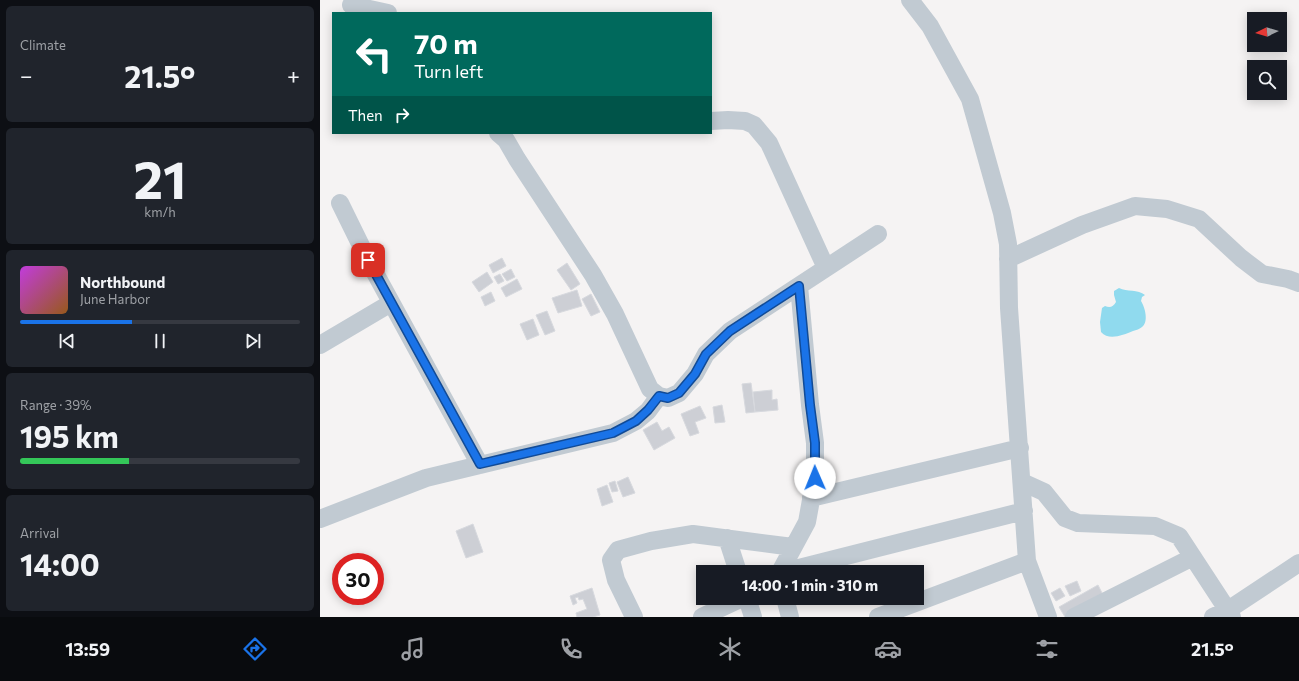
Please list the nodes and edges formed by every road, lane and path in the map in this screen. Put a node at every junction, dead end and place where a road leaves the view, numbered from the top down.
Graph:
1 (910, 0) edge
2 (351, 6) edge
3 (383, 12) edge
4 (712, 122) edge
5 (499, 134) edge
6 (340, 203) dead end
7 (878, 234) dead end
8 (1008, 259) junction
9 (826, 268) junction
10 (1299, 283) edge
11 (799, 286) junction
12 (391, 303) junction
13 (320, 345) edge
14 (659, 396) junction
15 (1020, 448) junction
16 (480, 464) junction
17 (1022, 482) junction
18 (811, 498) junction
19 (1024, 511) junction
20 (320, 519) edge
21 (727, 538) junction
22 (793, 548) junction
23 (1193, 557) junction
24 (1027, 561) junction
25 (1299, 563) edge
26 (736, 565) edge
27 (784, 565) edge
28 (811, 565) edge
29 (727, 605) edge
30 (749, 605) edge
31 (787, 605) edge
32 (909, 612) edge
33 (1225, 615) edge
34 (634, 617) edge
35 (702, 617) edge
36 (753, 617) edge
37 (790, 617) edge
38 (878, 617) edge
39 (1048, 617) edge
40 (1074, 617) edge

1 - 8 street
2 - 3 street
4 - 9 street
5 - 14 street
6 - 12 street
7 - 9 street
8 - 10 street
8 - 15 street
9 - 11 street
11 - 14 street
11 - 18 street
12 - 13 street
12 - 16 street
14 - 16 street
15 - 17 street
15 - 18 street
16 - 20 street
17 - 19 street
17 - 23 street
18 - 22 street
19 - 24 street
19 - 28 street
21 - 22 street
21 - 26 street
21 - 34 street
22 - 27 street
23 - 33 street
23 - 40 street
24 - 32 street
24 - 39 street
25 - 33 street
29 - 35 street
30 - 36 street
31 - 37 street
32 - 38 street

